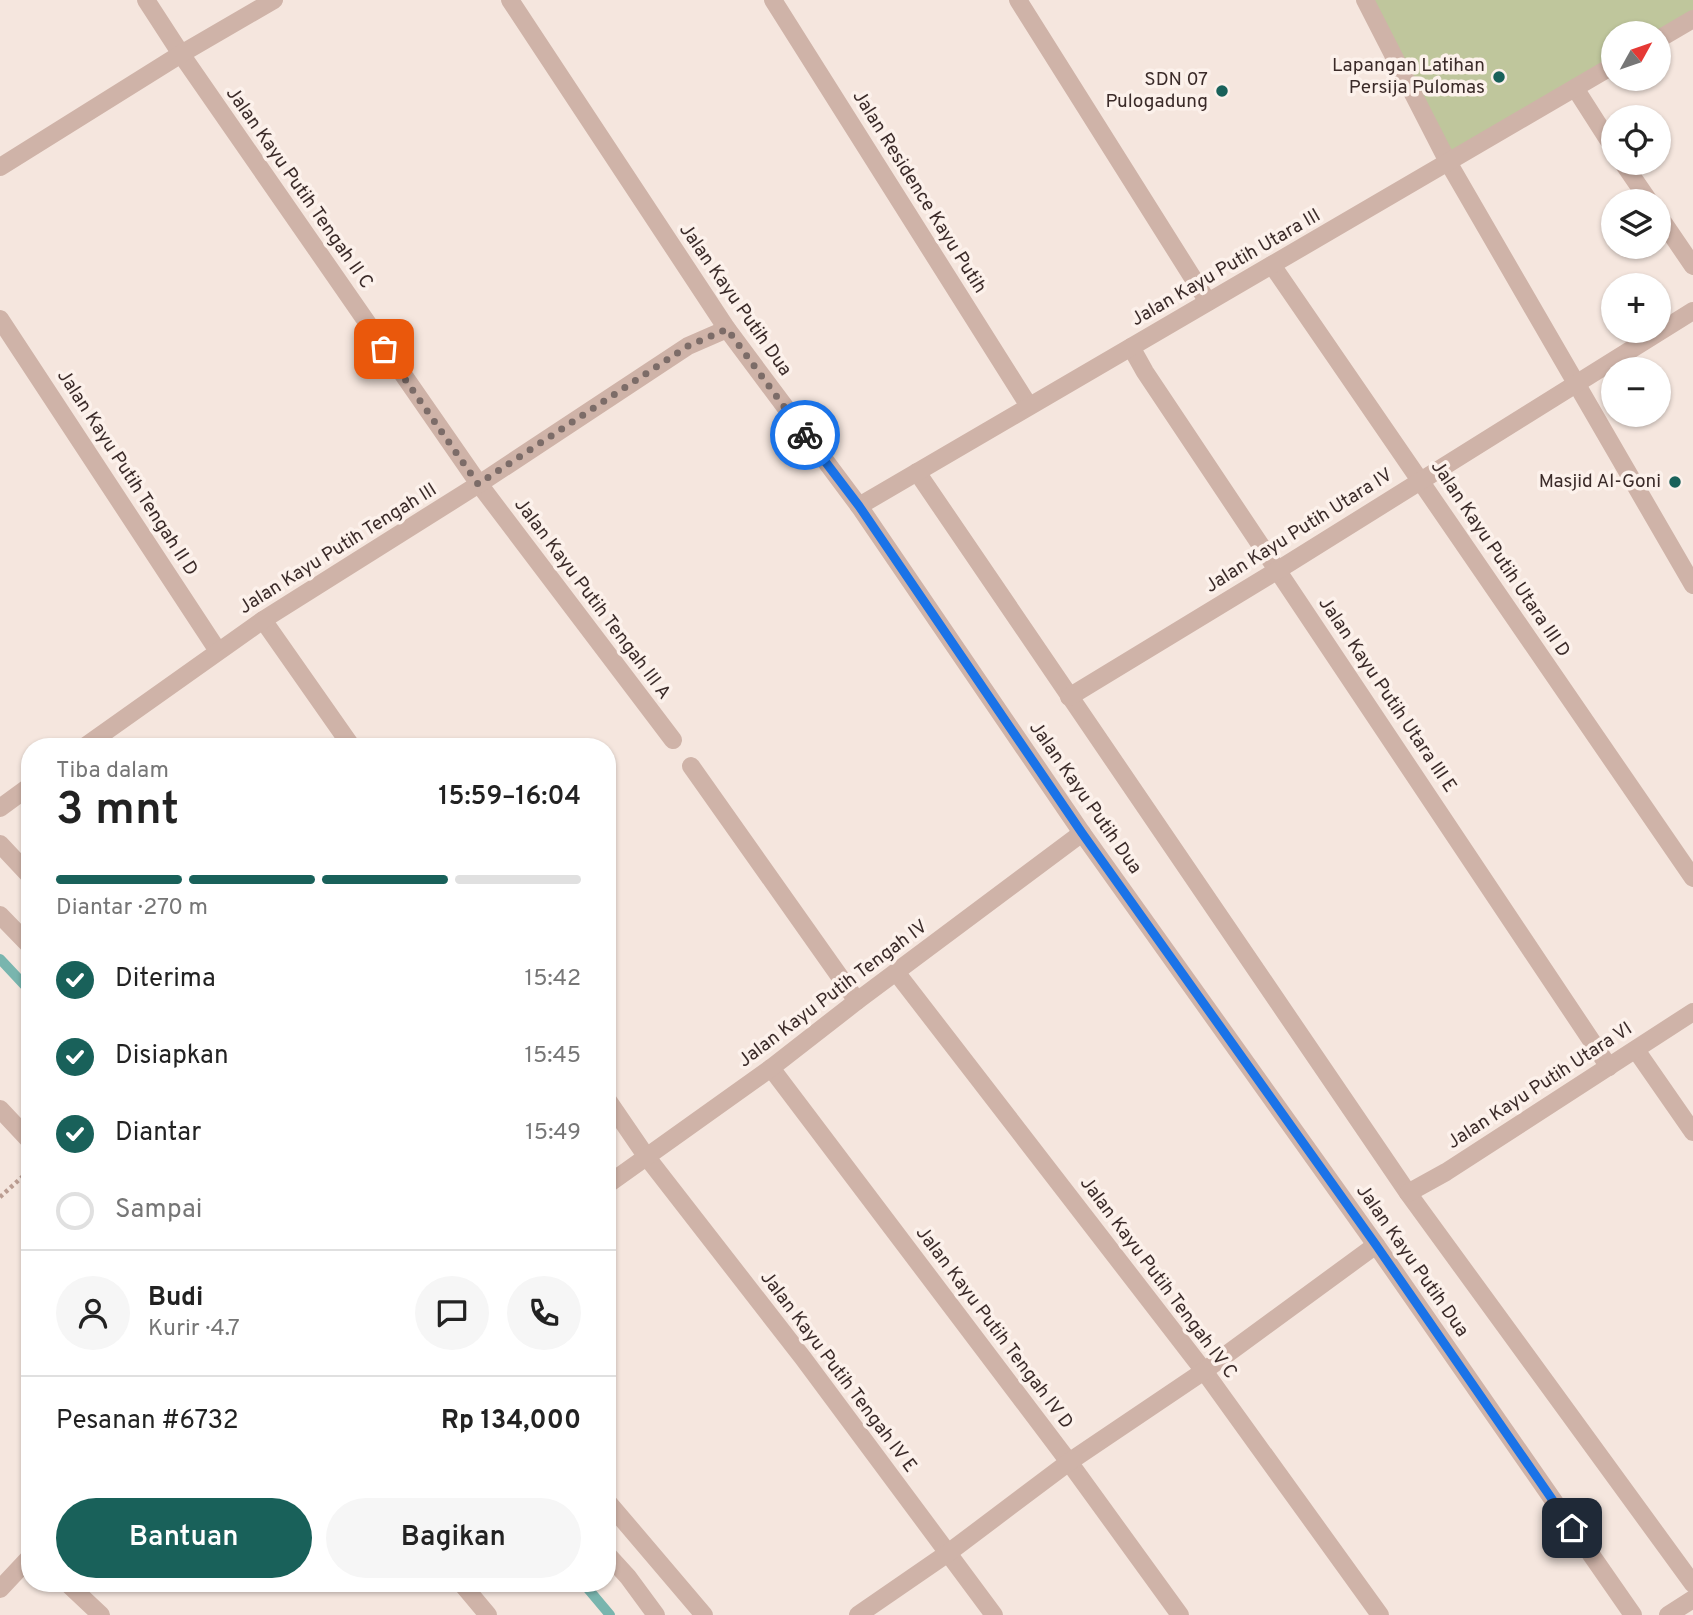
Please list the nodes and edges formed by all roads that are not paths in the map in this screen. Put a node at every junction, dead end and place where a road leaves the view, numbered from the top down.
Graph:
1 (146, 0) edge
2 (274, 0) edge
3 (510, 0) edge
4 (773, 0) edge
5 (1018, 0) edge
6 (1365, 0) edge
7 (1693, 19) edge
8 (1671, 32) edge
9 (181, 54) junction
10 (1601, 73) edge
11 (1575, 88) junction
12 (1601, 129) edge
13 (1448, 162) junction
14 (0, 167) edge
15 (1671, 234) edge
16 (1272, 265) junction
17 (1693, 266) edge
18 (1208, 302) junction
19 (1693, 311) edge
20 (0, 319) edge
21 (727, 329) junction
22 (1131, 347) junction
23 (1576, 383) junction
24 (1030, 406) junction
25 (917, 472) junction
26 (1420, 481) junction
27 (478, 484) junction
28 (859, 506) junction
29 (1278, 570) junction
30 (1693, 585) edge
31 (262, 620) junction
32 (218, 650) junction
33 (1069, 697) junction
34 (96, 738) edge
35 (346, 738) edge
36 (673, 740) dead end
37 (691, 766) dead end
38 (21, 793) edge
39 (0, 808) edge
40 (1082, 833) junction
41 (0, 844) edge
42 (21, 866) edge
43 (1693, 878) edge
44 (0, 915) edge
45 (21, 937) edge
46 (896, 972) junction
47 (857, 1001) junction
48 (1693, 1012) edge
49 (1636, 1050) junction
50 (1609, 1067) junction
51 (771, 1068) junction
52 (0, 1109) edge
53 (616, 1113) edge
54 (21, 1131) edge
55 (1693, 1132) edge
56 (646, 1156) junction
57 (616, 1178) edge
58 (1408, 1194) junction
59 (1376, 1245) junction
60 (1203, 1371) junction
61 (1069, 1462) junction
62 (616, 1512) edge
63 (948, 1553) junction
64 (616, 1564) edge
65 (21, 1567) edge
66 (1693, 1584) edge
67 (0, 1589) edge
68 (77, 1592) edge
69 (469, 1592) edge
70 (1693, 1599) edge
71 (101, 1615) edge
72 (488, 1615) edge
73 (656, 1615) edge
74 (704, 1615) edge
75 (858, 1615) edge
76 (994, 1615) edge
77 (1180, 1615) edge
78 (1380, 1615) edge
79 (1633, 1615) edge
80 (1668, 1615) edge

1 - 9 street, Jalan Kayu Putih Tengah II C
2 - 9 street
3 - 21 street, Jalan Kayu Putih Dua
4 - 24 street, Jalan Residence Kayu Putih
5 - 18 street
6 - 13 street
7 - 8 street
9 - 14 street
9 - 27 street, Jalan Kayu Putih Tengah II C
10 - 11 street, Jalan Kayu Putih Utara III
11 - 12 street
11 - 13 street, Jalan Kayu Putih Utara III
13 - 16 street, Jalan Kayu Putih Utara III
13 - 23 street
15 - 17 street
16 - 18 street, Jalan Kayu Putih Utara III
16 - 26 street, Jalan Kayu Putih Utara III D
18 - 22 street, Jalan Kayu Putih Utara III
19 - 23 street, Jalan Kayu Putih Utara IV
20 - 32 street, Jalan Kayu Putih Tengah II D
21 - 27 street, Jalan Kayu Putih Tengah III
21 - 28 street, Jalan Kayu Putih Dua
22 - 24 street, Jalan Kayu Putih Utara III
22 - 29 street, Jalan Kayu Putih Utara III E
23 - 26 street, Jalan Kayu Putih Utara IV
23 - 30 street
24 - 25 street, Jalan Kayu Putih Utara III
25 - 28 street, Jalan Kayu Putih Utara III
25 - 33 street, Jalan Kayu Putih Dua
26 - 29 street, Jalan Kayu Putih Utara IV
26 - 43 street, Jalan Kayu Putih Utara III D
27 - 31 street, Jalan Kayu Putih Tengah III
27 - 36 street, Jalan Kayu Putih Tengah III A
28 - 40 street, Jalan Kayu Putih Dua
29 - 33 street, Jalan Kayu Putih Utara IV
29 - 50 street, Jalan Kayu Putih Utara III E
31 - 32 street, Jalan Kayu Putih Tengah III
31 - 35 street
32 - 34 street, Jalan Kayu Putih Tengah III
33 - 58 street, Jalan Kayu Putih Dua
37 - 47 street
38 - 39 street
40 - 46 street, Jalan Kayu Putih Tengah IV
40 - 59 street, Jalan Kayu Putih Dua
41 - 42 street
44 - 45 street
46 - 47 street, Jalan Kayu Putih Tengah IV
46 - 60 street, Jalan Kayu Putih Tengah IV C
47 - 51 street, Jalan Kayu Putih Tengah IV
48 - 49 street, Jalan Kayu Putih Utara VI
49 - 50 street, Jalan Kayu Putih Utara VI
49 - 55 street
50 - 58 street, Jalan Kayu Putih Utara VI
51 - 56 street, Jalan Kayu Putih Tengah IV
51 - 61 street, Jalan Kayu Putih Tengah IV D
52 - 54 street
53 - 56 street, Jalan Kayu Putih Tengah IV E
56 - 57 street, Jalan Kayu Putih Tengah IV
56 - 63 street, Jalan Kayu Putih Tengah IV E
58 - 66 street, Jalan Kayu Putih Dua
59 - 60 street
59 - 79 street, Jalan Kayu Putih Dua
60 - 61 street
60 - 78 street, Jalan Kayu Putih Tengah IV C
61 - 63 street
61 - 77 street, Jalan Kayu Putih Tengah IV D
62 - 74 street
63 - 75 street
63 - 76 street, Jalan Kayu Putih Tengah IV E
64 - 73 street
65 - 67 street
68 - 71 street
69 - 72 street
70 - 80 street

